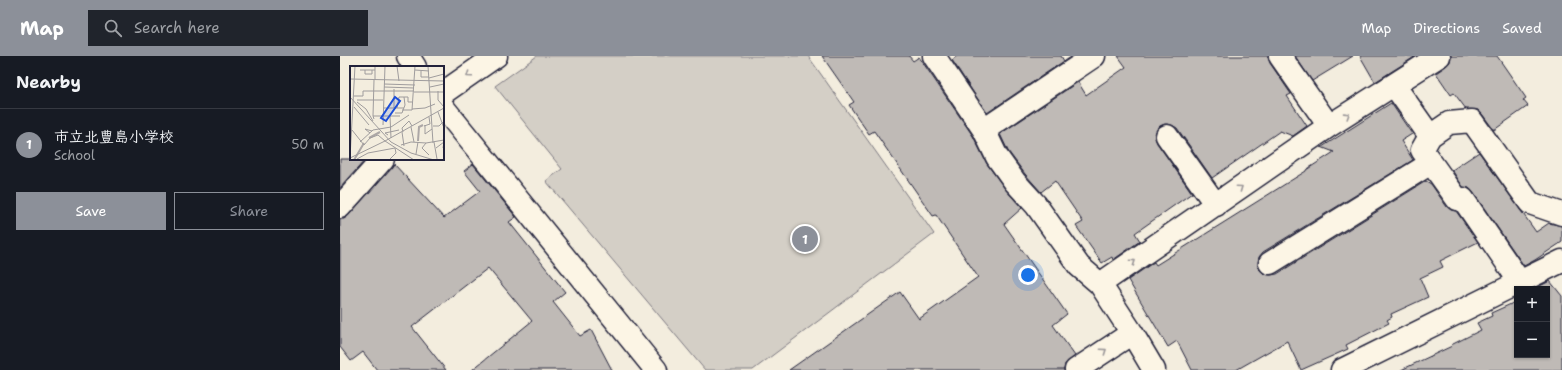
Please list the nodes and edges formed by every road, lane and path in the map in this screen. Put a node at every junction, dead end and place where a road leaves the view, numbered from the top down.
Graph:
1 (408, 56) edge
2 (496, 56) edge
3 (934, 56) edge
4 (1094, 56) edge
5 (1280, 56) edge
6 (1439, 56) edge
7 (414, 66) edge
8 (1394, 85) junction
9 (444, 92) edge
10 (444, 108) edge
11 (1329, 126) junction
12 (984, 130) junction
13 (1167, 136) dead end
14 (1430, 136) junction
15 (382, 160) edge
16 (1431, 163) junction
17 (1216, 205) junction
18 (340, 207) edge
19 (1562, 214) edge
20 (1270, 263) dead end
21 (1559, 268) edge
22 (1520, 282) junction
23 (1100, 284) junction
24 (1132, 332) junction
25 (656, 370) edge
26 (1076, 370) edge
27 (1154, 370) edge
28 (1342, 370) edge

1 - 7 street
2 -> 9 street
3 - 12 street
4 - 12 street
5 - 11 street
6 - 8 street
11 -> 8 street
8 - 14 street
10 - 25 street
17 -> 11 street
12 - 23 street
13 - 17 street
14 - 16 street
14 - 19 street
15 - 18 street
16 - 20 street
16 - 22 street
23 -> 17 street
21 - 22 street
22 - 28 street
23 - 24 street
26 -> 24 street
24 - 27 street

